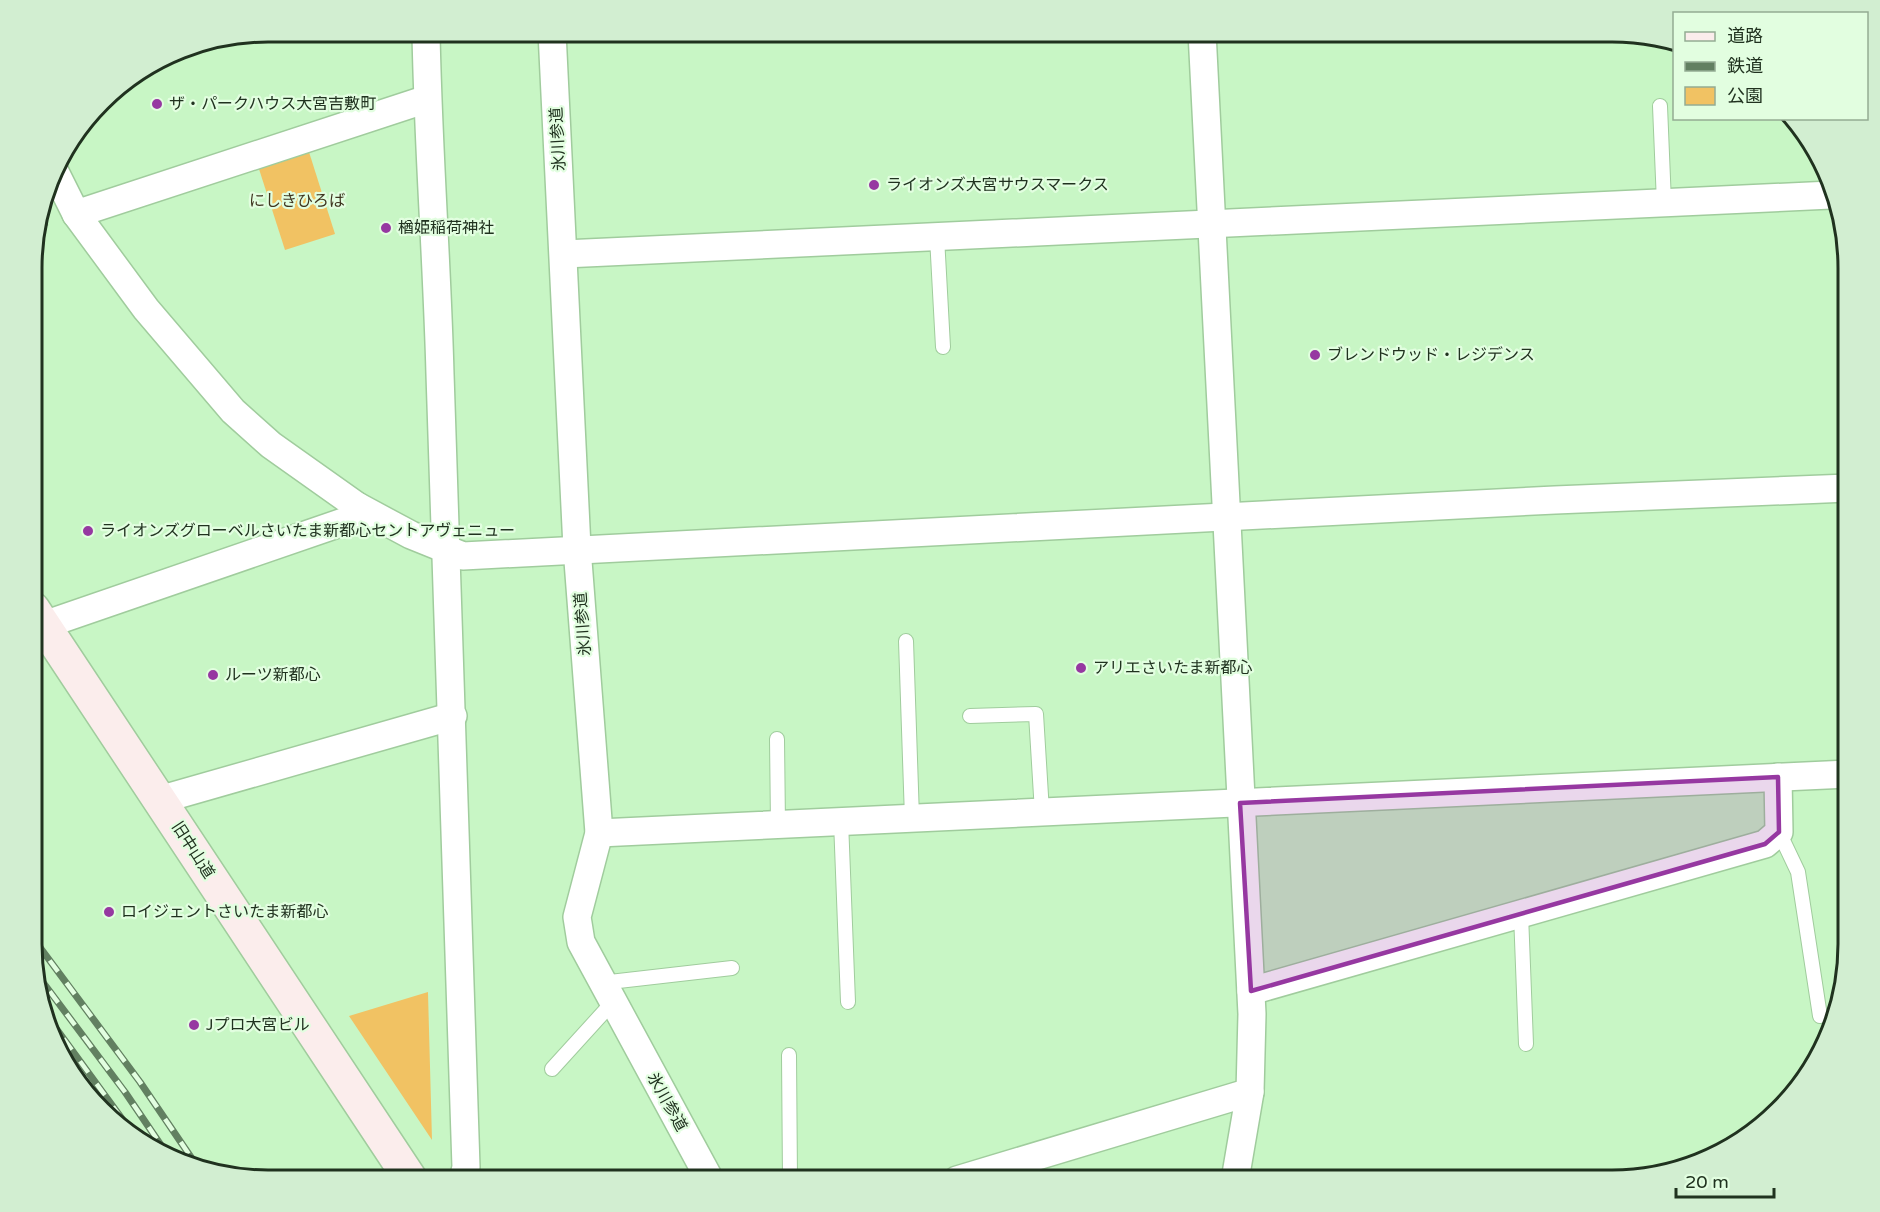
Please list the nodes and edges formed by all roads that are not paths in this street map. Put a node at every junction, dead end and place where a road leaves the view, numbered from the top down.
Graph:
1 (426, 42) edge
2 (553, 42) edge
3 (1202, 42) edge
4 (427, 99) junction
5 (1660, 106) dead end
6 (59, 181) edge
7 (1826, 195) edge
8 (1664, 203) junction
9 (76, 214) junction
10 (1211, 224) junction
11 (938, 237) junction
12 (564, 254) junction
13 (943, 347) dead end
14 (1838, 488) edge
15 (357, 506) junction
16 (1227, 518) junction
17 (578, 548) junction
18 (444, 549) junction
19 (42, 616) edge
20 (42, 623) edge
21 (906, 641) dead end
22 (453, 716) junction
23 (970, 716) dead end
24 (777, 740) dead end
25 (1838, 774) edge
26 (1778, 777) junction
27 (159, 800) junction
28 (1240, 802) junction
29 (1042, 812) junction
30 (912, 818) junction
31 (841, 821) junction
32 (778, 825) junction
33 (1779, 832) junction
34 (599, 833) junction
35 (1521, 914) junction
36 (732, 968) dead end
37 (1251, 991) junction
38 (606, 993) junction
39 (848, 1002) dead end
40 (1820, 1016) dead end
41 (1526, 1044) dead end
42 (789, 1055) dead end
43 (552, 1069) dead end
44 (1250, 1092) junction
45 (404, 1170) edge
46 (465, 1170) edge
47 (704, 1170) edge
48 (790, 1170) edge
49 (990, 1170) edge
50 (1237, 1170) edge

1 - 4 street
2 - 12 street, 氷川参道
3 - 10 street
4 - 9 street
4 - 18 street
5 - 8 lane
6 - 9 street
7 - 8 street
8 - 10 street
9 - 15 street
10 - 11 street
10 - 16 street
11 - 12 street
11 - 13 lane
12 - 17 street, 氷川参道
14 - 16 street
15 - 18 street
15 - 19 street
16 - 17 street
16 - 28 street
17 - 18 street
17 - 34 street, 氷川参道
18 - 22 street
20 - 27 main road, 旧中山道
21 - 30 lane
22 - 27 street
22 - 46 street
23 - 29 lane
24 - 32 lane
25 - 26 street
26 - 28 street
26 - 33 street
27 - 45 main road, 旧中山道
28 - 29 street
28 - 37 street
29 - 30 street
30 - 31 street
31 - 32 street
31 - 39 lane
32 - 34 street
33 - 35 street
33 - 40 lane
34 - 38 street, 氷川参道
35 - 37 street
35 - 41 lane
36 - 38 lane
37 - 44 street
38 - 43 lane
38 - 47 street, 氷川参道
42 - 48 lane
44 - 49 street
44 - 50 street

